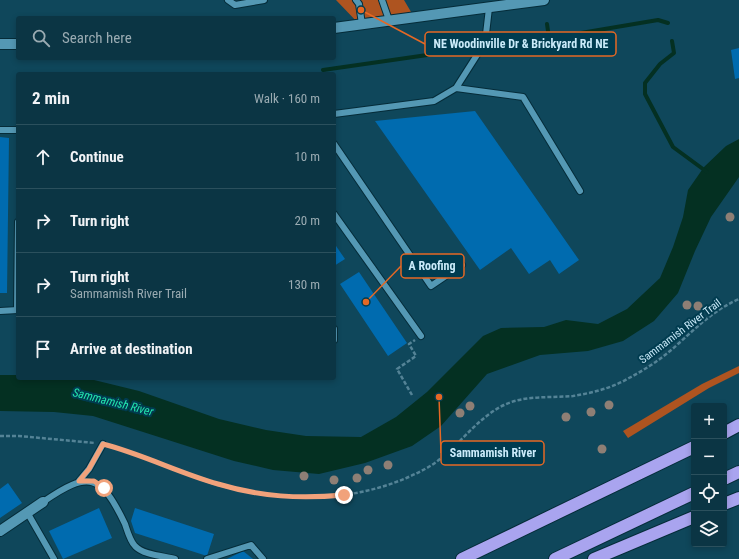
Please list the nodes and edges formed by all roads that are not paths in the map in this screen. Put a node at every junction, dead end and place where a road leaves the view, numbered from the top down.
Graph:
1 (228, 0) edge
2 (264, 0) edge
3 (356, 0) edge
4 (382, 0) edge
5 (544, 0) edge
6 (489, 8) junction
7 (389, 20) junction
8 (362, 24) junction
9 (336, 28) edge
10 (0, 44) edge
11 (16, 44) edge
12 (456, 88) junction
13 (336, 114) edge
14 (0, 130) edge
15 (16, 130) edge
16 (336, 147) edge
17 (580, 191) dead end
18 (336, 217) edge
19 (462, 265) dead end
20 (0, 310) edge
21 (16, 310) edge
22 (421, 336) road end
23 (739, 425) edge
24 (727, 431) edge
25 (103, 444) road end
26 (691, 448) edge
27 (739, 472) edge
28 (727, 478) edge
29 (79, 481) junction
30 (691, 494) edge
31 (739, 498) edge
32 (43, 502) joint
33 (727, 503) edge
34 (27, 512) junction
35 (691, 518) edge
36 (0, 531) edge
37 (152, 556) edge
38 (54, 559) edge
39 (175, 559) edge
40 (207, 559) edge
41 (263, 559) edge
42 (462, 559) edge
43 (555, 559) edge
44 (594, 559) edge

1 - 2 lane
3 - 8 lane
4 - 7 lane
5 - 6 main road
6 - 7 main road
6 - 12 lane
7 - 8 main road
8 - 9 main road
10 - 11 main road
12 - 13 lane
12 - 17 lane
14 - 15 lane
16 - 19 lane
18 - 22 lane
20 - 21 lane
23 - 24 highway
25 - 29 lane
26 - 42 highway
27 - 28 highway
29 - 32 lane
29 - 37 lane
30 - 43 highway
31 - 33 highway
32 - 34 main road
34 - 36 main road
34 - 38 lane
35 - 44 highway
37 - 39 lane
40 - 41 lane

